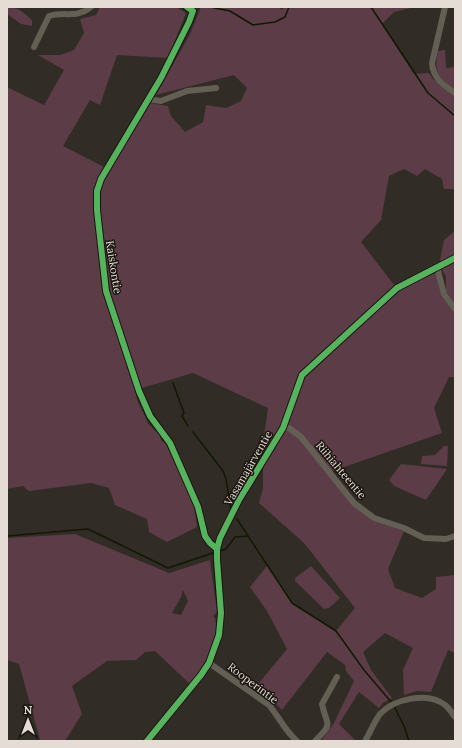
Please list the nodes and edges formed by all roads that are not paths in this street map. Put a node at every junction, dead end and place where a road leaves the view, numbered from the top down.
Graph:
1 (91, 7) edge
2 (187, 7) edge
3 (445, 7) edge
4 (34, 47) dead end
5 (216, 88) dead end
6 (455, 93) edge
7 (148, 99) junction
8 (455, 258) edge
9 (437, 267) junction
10 (455, 309) edge
11 (283, 428) junction
12 (455, 536) edge
13 (217, 549) junction
14 (209, 663) junction
15 (337, 678) dead end
16 (455, 717) edge
17 (147, 741) edge
18 (297, 741) edge
19 (315, 741) edge
20 (365, 741) edge

1 - 4 street
2 - 7 street, Kaiskontie
3 - 6 street
5 - 7 street
7 - 13 street, Kaiskontie
8 - 9 street, Vasamajärventie
9 - 10 street
9 - 11 street, Vasamajärventie
11 - 12 street, Riihiahteentie
11 - 13 street, Vasamajärventie
13 - 14 street, Vasamajärventie
14 - 17 street, Vasamajärventie
14 - 18 street, Rooperintie
15 - 19 street
16 - 20 street

